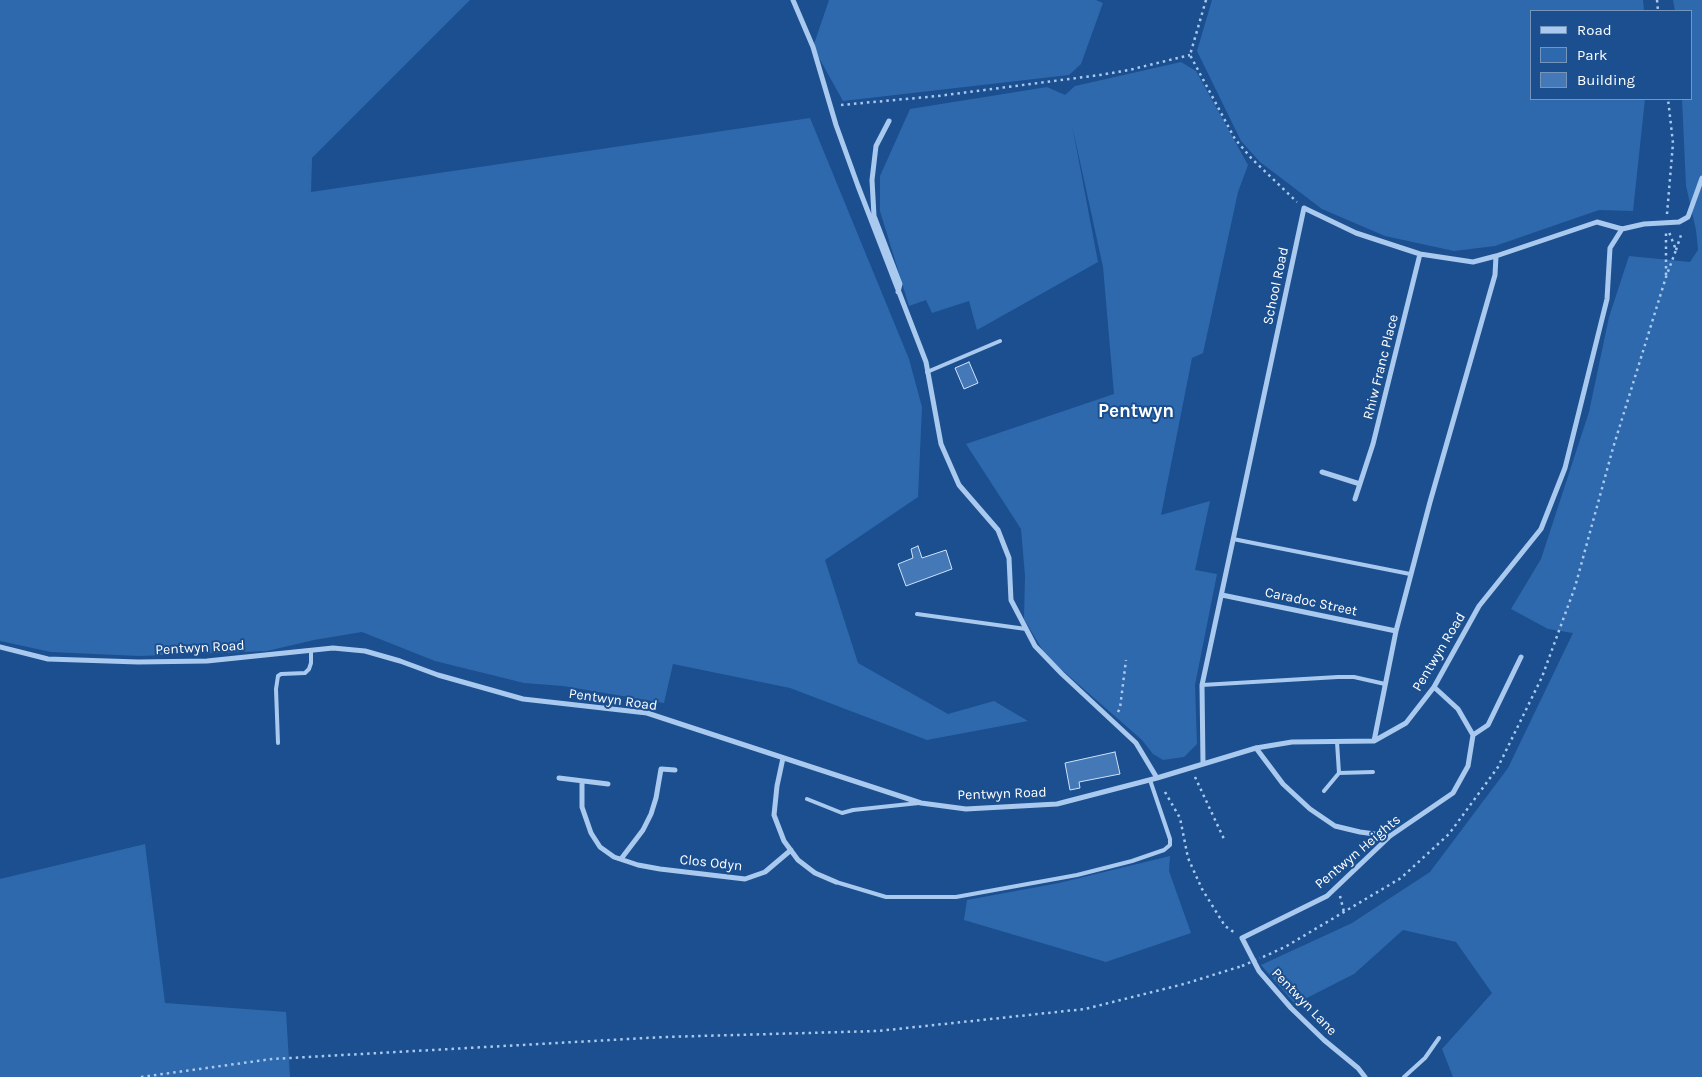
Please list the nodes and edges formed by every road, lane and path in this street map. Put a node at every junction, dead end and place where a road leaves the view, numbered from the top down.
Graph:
1 (793, 0) edge
2 (1206, 0) edge
3 (1190, 54) junction
4 (1668, 100) edge
5 (832, 106) junction
6 (888, 121) dead end
7 (1702, 178) edge
8 (1304, 208) junction
9 (1688, 217) junction
10 (1666, 224) junction
11 (1622, 229) junction
12 (1676, 250) junction
13 (1420, 254) junction
14 (1496, 256) junction
15 (1666, 277) junction
16 (898, 293) junction
17 (1000, 341) dead end
18 (927, 372) junction
19 (1322, 472) dead end
20 (1360, 484) junction
21 (1355, 499) dead end
22 (1233, 538) junction
23 (1410, 574) junction
24 (1222, 594) junction
25 (917, 614) dead end
26 (1026, 629) junction
27 (1396, 631) junction
28 (0, 647) edge
29 (311, 651) junction
30 (1521, 657) dead end
31 (1126, 660) dead end
32 (1385, 684) junction
33 (1202, 685) junction
34 (1434, 687) junction
35 (1112, 721) junction
36 (1473, 735) junction
37 (1374, 741) junction
38 (1338, 742) junction
39 (278, 743) dead end
40 (1256, 748) junction
41 (783, 758) junction
42 (1203, 764) junction
43 (1191, 768) junction
44 (675, 770) dead end
45 (1373, 772) dead end
46 (1339, 773) junction
47 (558, 778) dead end
48 (1157, 778) junction
49 (1150, 780) junction
50 (582, 781) junction
51 (608, 784) dead end
52 (1324, 791) dead end
53 (807, 799) dead end
54 (920, 803) junction
55 (1390, 836) junction
56 (1224, 839) dead end
57 (791, 850) junction
58 (621, 860) junction
59 (836, 882) joint
60 (1338, 886) junction
61 (1344, 912) junction
62 (1242, 938) junction
63 (1439, 1038) dead end
64 (141, 1077) edge
65 (1365, 1077) edge
66 (1404, 1077) edge

1 - 5 street
2 - 3 path
3 - 5 path
3 - 8 path
4 - 10 path
5 - 16 street
6 - 16 street
7 - 9 street
8 - 13 street
8 - 22 street, School Road
9 - 10 street
9 - 12 path
10 - 11 street
10 - 12 path
10 - 15 path
11 - 14 street
11 - 34 street, Pentwyn Road
12 - 15 path
13 - 14 street
13 - 20 street, Rhiw Franc Place
14 - 23 street
15 - 61 path
16 - 18 street
17 - 18 lane
18 - 26 street
19 - 20 street
20 - 21 street, Rhiw Franc Place
22 - 23 lane
22 - 24 street, School Road
23 - 27 street
24 - 27 street, Caradoc Street
24 - 33 street, School Road
25 - 26 lane
26 - 35 street
27 - 32 street
28 - 29 street, Pentwyn Road
29 - 39 lane
29 - 41 street, Pentwyn Road
30 - 36 street
31 - 35 path
32 - 33 lane
32 - 37 street
33 - 42 street, School Road
34 - 36 street
34 - 37 street, Pentwyn Road
35 - 48 street
36 - 55 street, Pentwyn Heights
37 - 38 street, Pentwyn Road
38 - 40 street, Pentwyn Road
38 - 46 lane
40 - 42 street, Pentwyn Road
40 - 55 street
41 - 54 street, Pentwyn Road
41 - 57 street
42 - 43 street, Pentwyn Road
43 - 48 street, Pentwyn Road
43 - 56 path
44 - 58 street
45 - 46 lane
46 - 52 lane
47 - 50 street
48 - 49 street, Pentwyn Road
48 - 62 path
49 - 54 street, Pentwyn Road
49 - 59 lane
50 - 51 street
50 - 58 street, Clos Odyn
53 - 54 lane
55 - 60 street, Pentwyn Heights
57 - 58 street, Clos Odyn
57 - 59 street
60 - 61 path
60 - 62 street, Pentwyn Heights
61 - 64 path, bridge
62 - 65 street, Pentwyn Lane
63 - 66 lane

